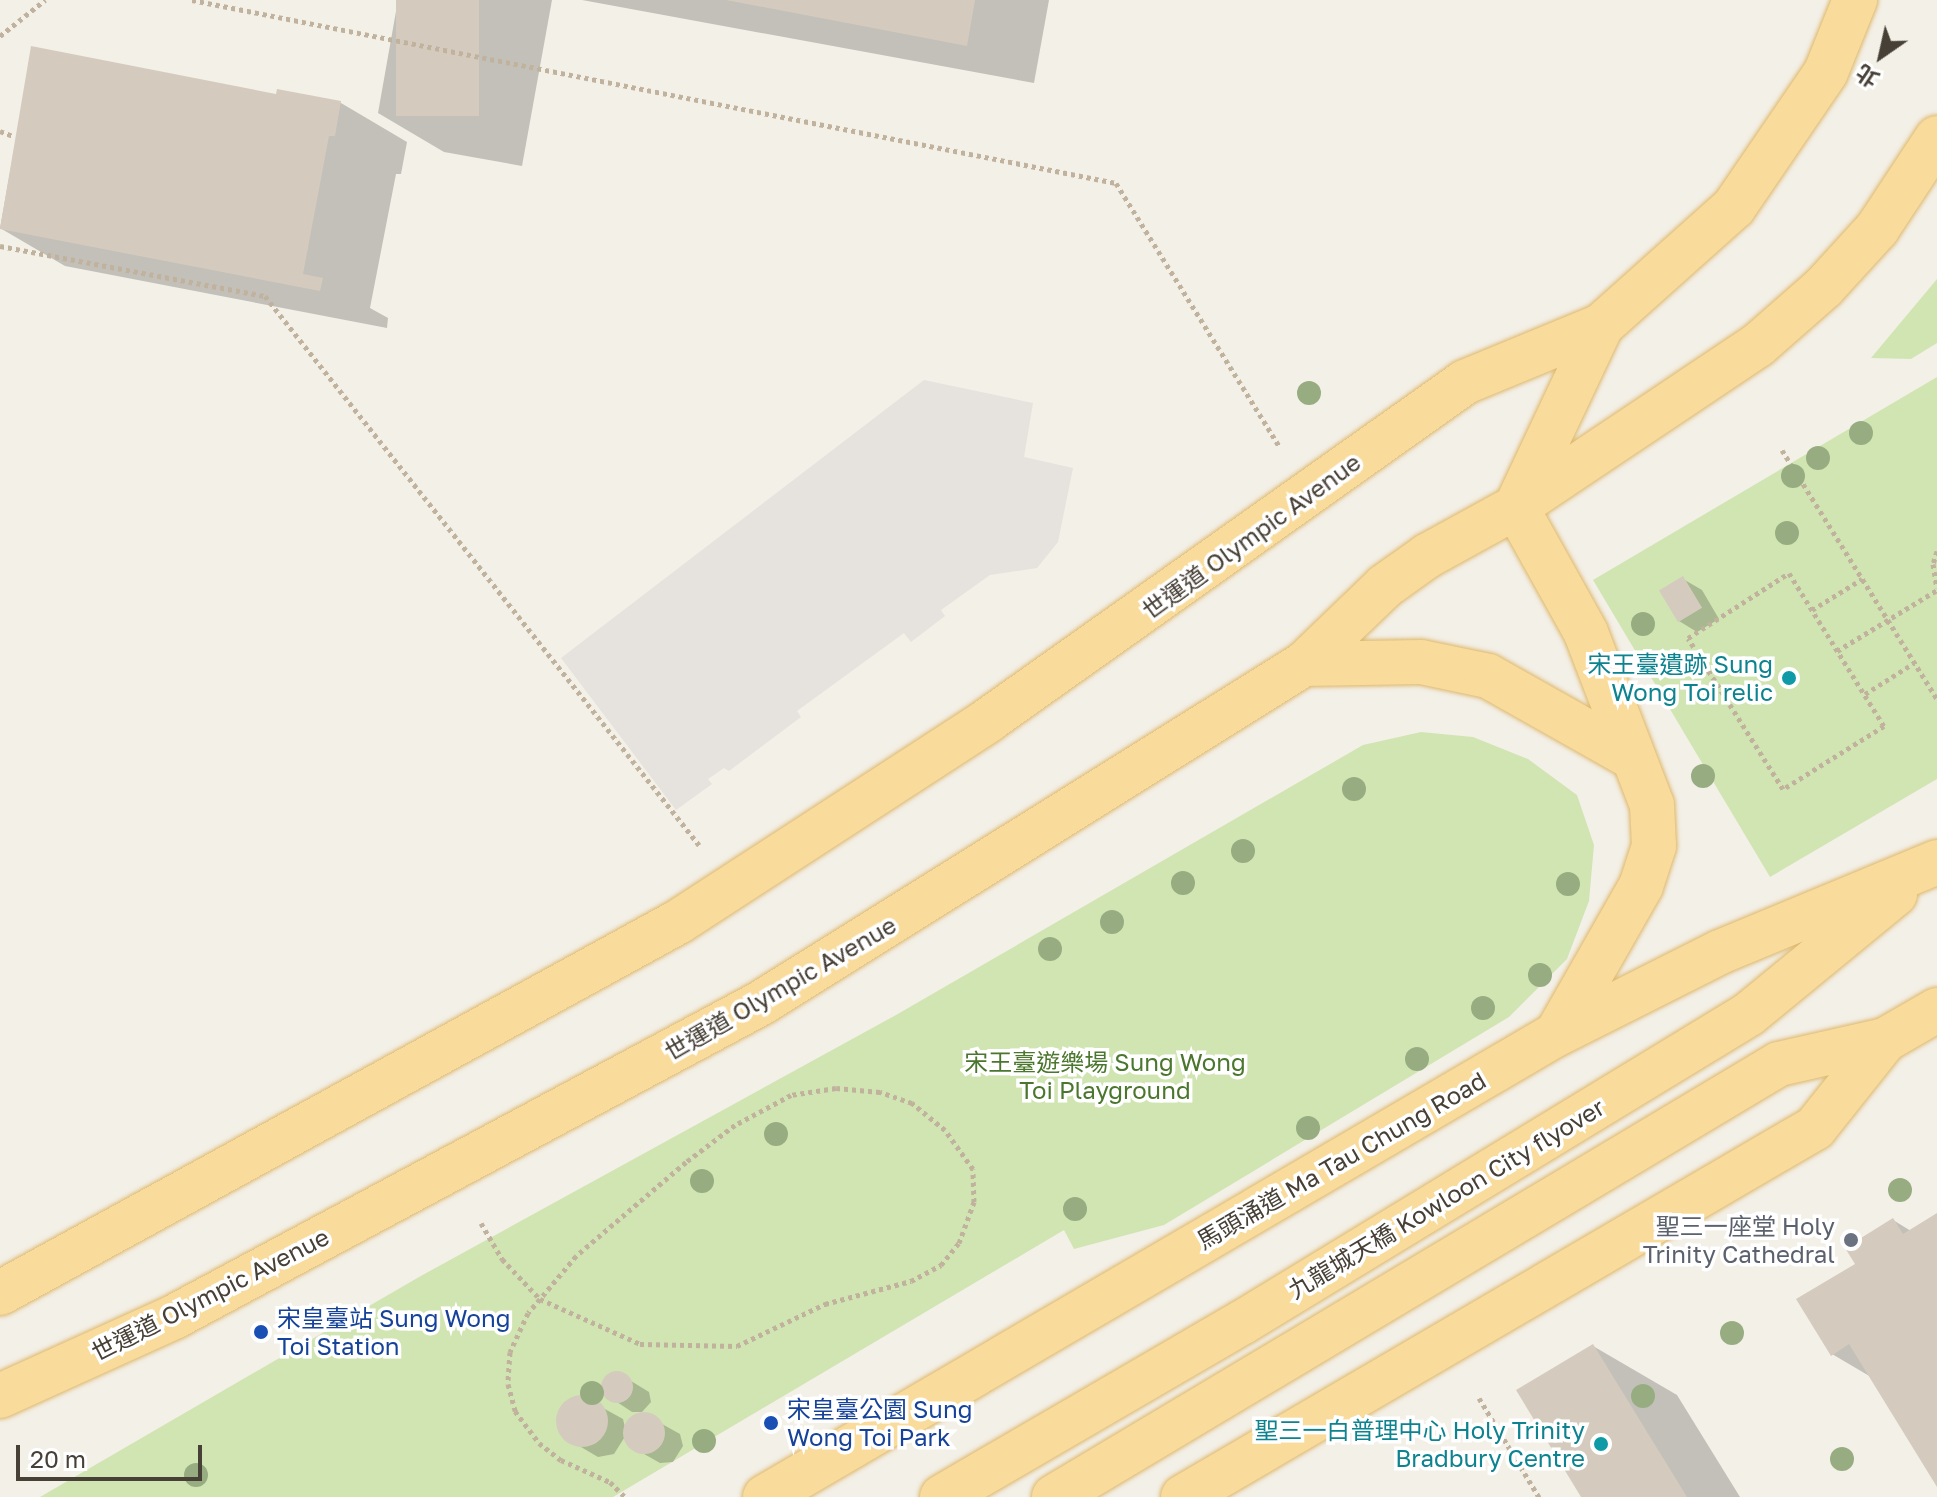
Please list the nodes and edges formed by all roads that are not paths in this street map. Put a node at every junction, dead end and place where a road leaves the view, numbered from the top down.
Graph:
1 (1855, 0) edge
2 (1937, 138) edge
3 (1601, 326) junction
4 (1516, 507) junction
5 (1304, 664) junction
6 (1630, 756) junction
7 (1932, 864) edge
8 (1937, 1010) edge
9 (1555, 1035) junction
10 (1885, 1040) junction
11 (0, 1293) edge
12 (0, 1396) edge
13 (765, 1497) edge
14 (942, 1497) edge
15 (1054, 1497) edge
16 (1183, 1497) edge

1 - 3 main road
2 - 4 main road, 世運道 Olympic Avenue
3 - 4 main road
3 - 11 main road, 世運道 Olympic Avenue
4 - 5 main road, 世運道 Olympic Avenue
4 - 6 main road
5 - 6 main road
5 - 12 main road, 世運道 Olympic Avenue
6 - 9 main road
7 - 9 main road, 馬頭涌道 Ma Tau Chung Road
7 - 14 main road, 九龍城天橋 Kowloon City flyover
8 - 10 main road
9 - 13 main road, 馬頭涌道 Ma Tau Chung Road
10 - 15 main road
10 - 16 main road

